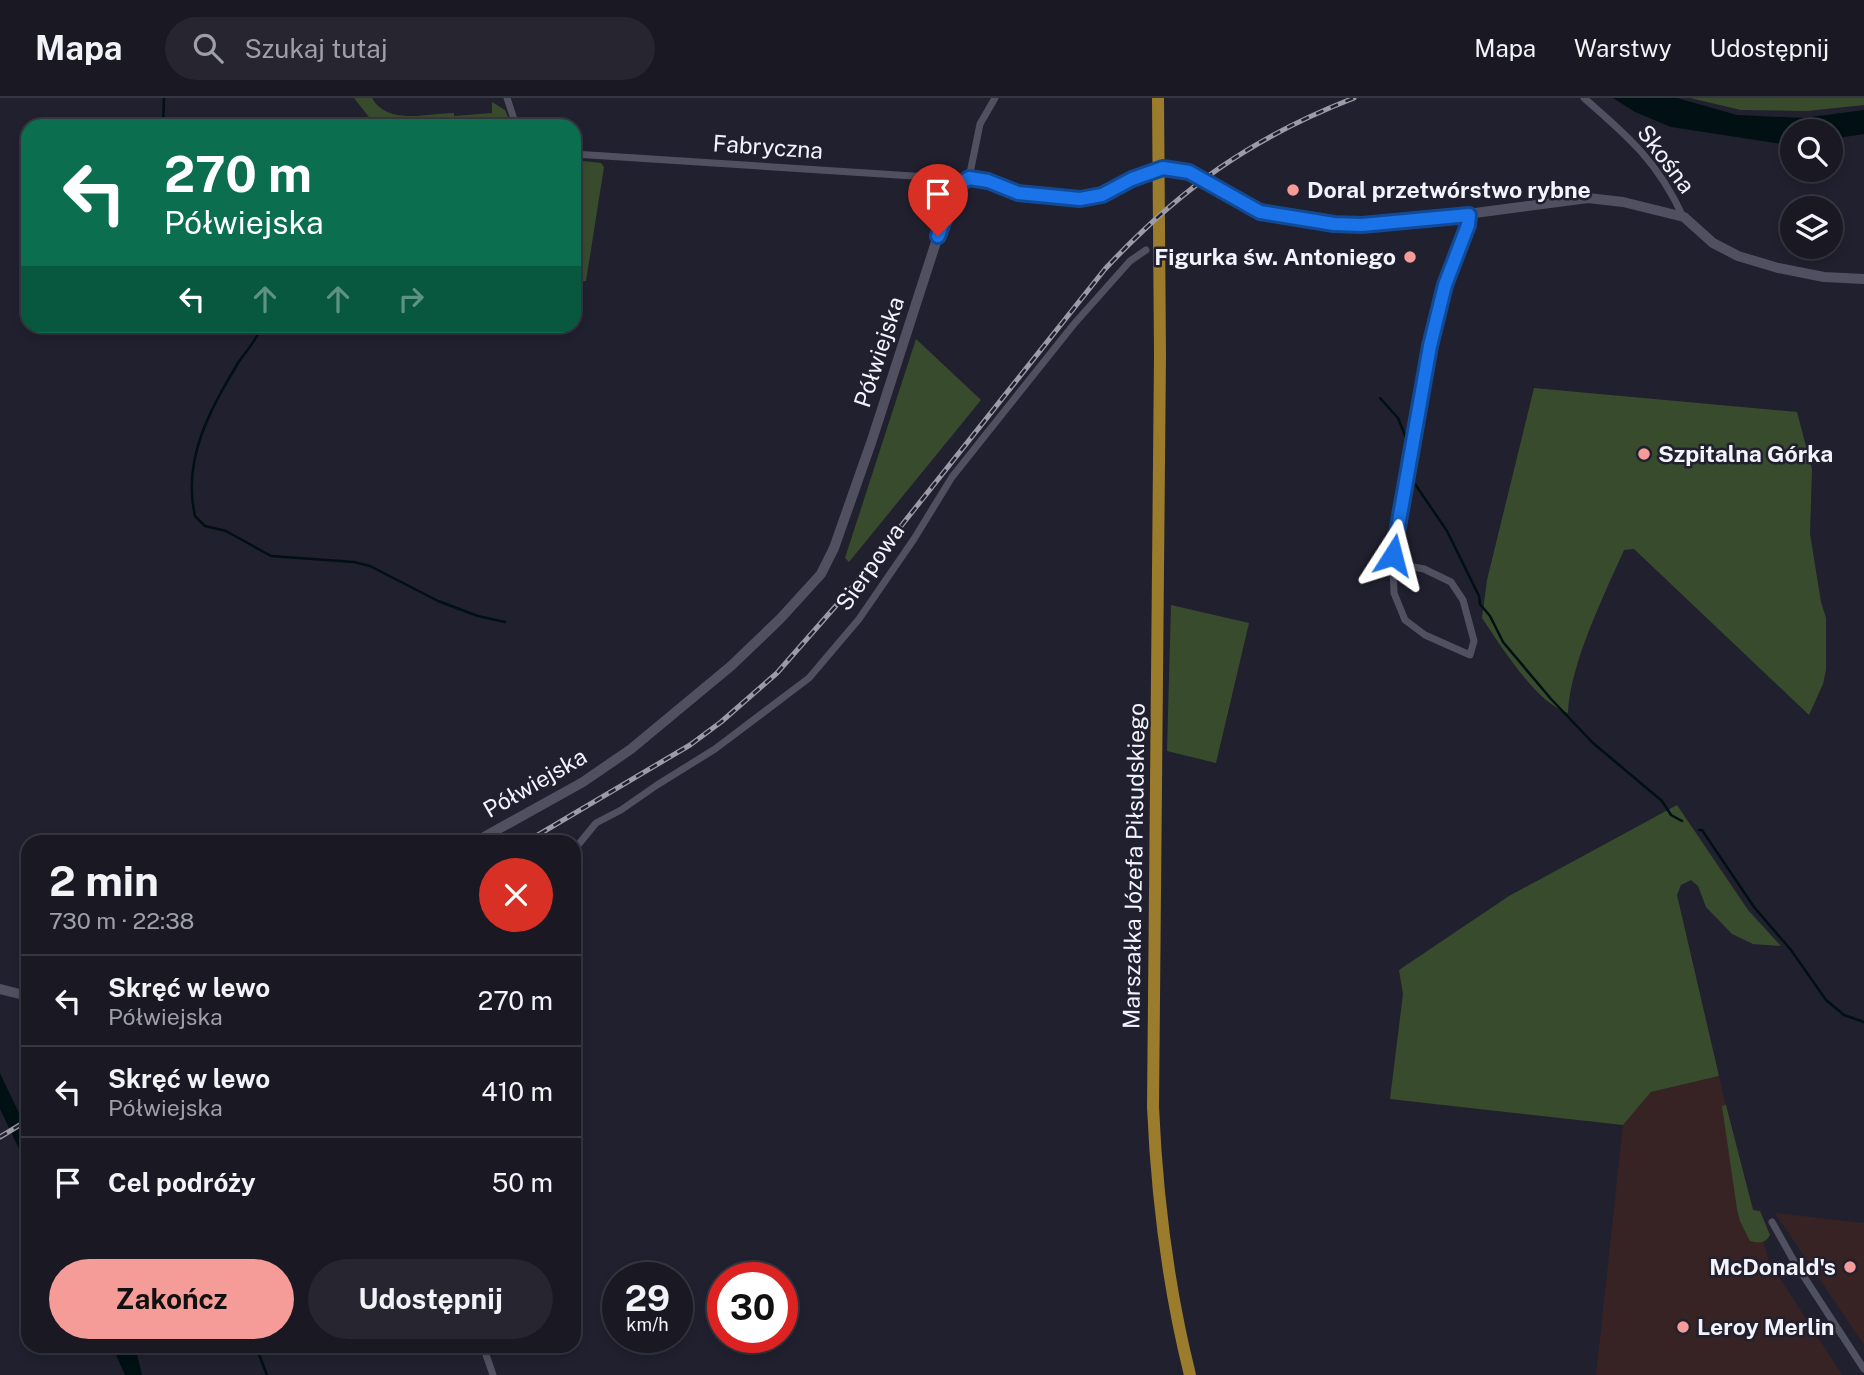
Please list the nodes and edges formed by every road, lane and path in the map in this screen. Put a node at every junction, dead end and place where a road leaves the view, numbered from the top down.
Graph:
1 (507, 98) edge
2 (995, 98) edge
3 (1158, 98) edge
4 (1584, 98) edge
5 (514, 119) edge
6 (581, 154) edge
7 (969, 178) junction
8 (958, 185) junction
9 (1469, 215) junction
10 (1684, 217) junction
11 (1146, 250) dead end
12 (1864, 279) edge
13 (1393, 563) junction
14 (488, 835) edge
15 (581, 841) edge
16 (0, 989) edge
17 (21, 994) edge
18 (1772, 1222) dead end
19 (485, 1353) edge
20 (1864, 1369) edge
21 (493, 1375) edge
22 (1190, 1375) edge

1 - 5 street
2 - 7 street
3 - 22 highway, Marszałka Józefa Piłsudskiego
4 - 10 street, Skośna
6 - 8 street, Fabryczna
7 - 8 street
7 - 9 street
8 - 14 street, Półwiejska
9 - 10 street
9 - 13 street
10 - 12 street
11 - 15 street, Sierpowa
13 - 13 street
16 - 17 street
18 - 20 street
19 - 21 street

